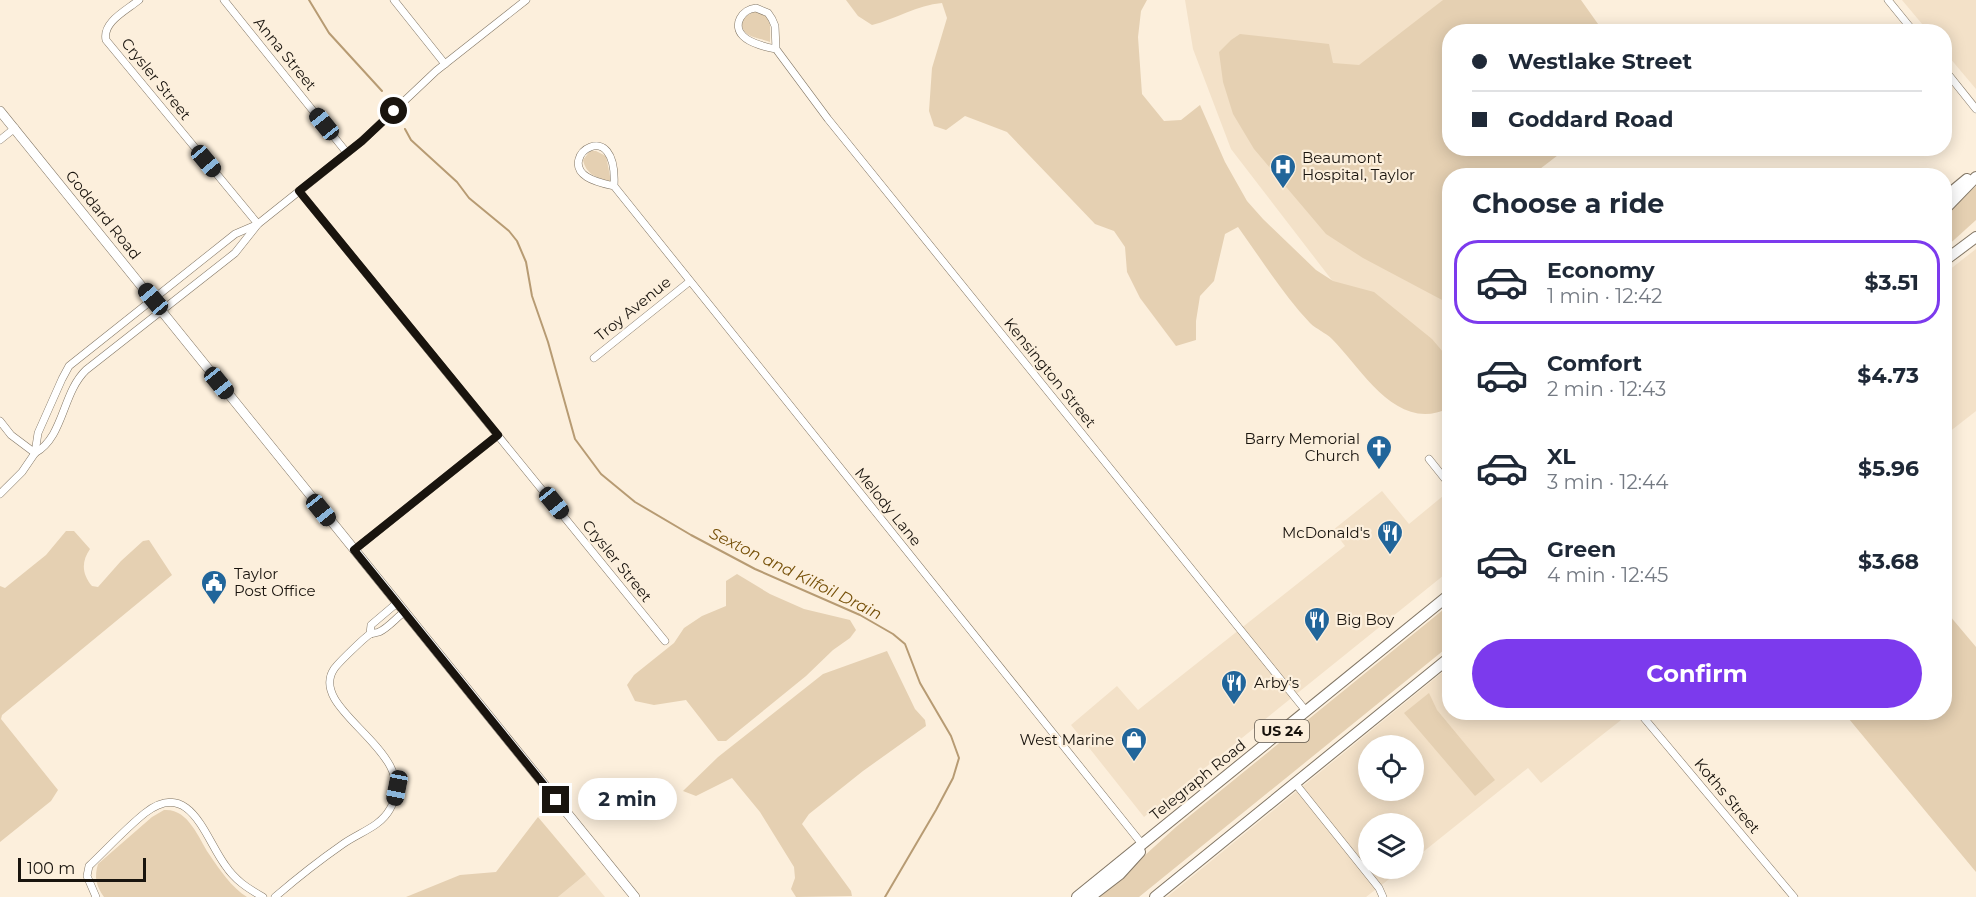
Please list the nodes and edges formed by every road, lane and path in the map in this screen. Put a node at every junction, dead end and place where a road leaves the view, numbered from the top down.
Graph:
1 (139, 0) edge
2 (224, 0) edge
3 (394, 0) edge
4 (526, 0) edge
5 (1888, 0) edge
6 (1908, 24) edge
7 (776, 50) junction
8 (445, 64) junction
9 (1952, 79) edge
10 (1976, 109) edge
11 (2, 117) edge
12 (15, 128) junction
13 (0, 140) edge
14 (347, 153) junction
15 (1976, 172) edge
16 (1976, 177) edge
17 (614, 186) junction
18 (299, 191) junction
19 (1952, 192) edge
20 (1952, 204) edge
21 (258, 224) junction
22 (1976, 236) edge
23 (1952, 255) edge
24 (689, 282) junction
25 (153, 299) junction
26 (161, 310) junction
27 (594, 358) dead end
28 (0, 421) edge
29 (498, 435) junction
30 (35, 453) junction
31 (1430, 459) dead end
32 (1442, 475) edge
33 (0, 494) edge
34 (354, 550) junction
35 (1442, 602) edge
36 (397, 603) junction
37 (404, 612) junction
38 (370, 634) junction
39 (664, 641) dead end
40 (1442, 664) edge
41 (1306, 711) junction
42 (1646, 720) edge
43 (1295, 783) junction
44 (1160, 829) junction
45 (1142, 844) junction
46 (96, 897) edge
47 (263, 897) edge
48 (275, 897) edge
49 (635, 897) edge
50 (1077, 897) edge
51 (1090, 897) edge
52 (1155, 897) edge
53 (1383, 897) edge
54 (1794, 897) edge

1 - 21 street, Crysler Street
2 - 14 street, Anna Street
3 - 8 street
4 - 8 street
5 - 6 street
7 - 7 street, Kensington Street
7 - 41 street, Kensington Street
8 - 14 street
9 - 10 street
11 - 12 main road, Goddard Road
12 - 13 street
12 - 25 main road, Goddard Road
14 - 18 street
15 - 19 main road
16 - 20 main road
17 - 17 street
17 - 24 street, Melody Lane
18 - 21 street
18 - 29 street, Crysler Street
21 - 25 street
21 - 26 street
22 - 23 main road
24 - 27 street, Troy Avenue
24 - 45 street, Melody Lane
25 - 26 main road, Goddard Road
25 - 30 street
26 - 30 street
26 - 34 main road, Goddard Road
28 - 30 street
29 - 34 street
29 - 39 street, Crysler Street
30 - 33 street
31 - 32 street
34 - 36 main road, Goddard Road
35 - 41 main road, Telegraph Road / US 24
36 - 37 main road, Goddard Road
36 - 38 street
37 - 38 street
37 - 49 main road, Goddard Road
38 - 48 street
40 - 43 main road
41 - 44 main road, Telegraph Road / US 24
42 - 54 street, Koths Street
43 - 52 main road
43 - 53 street
44 - 45 main road, Telegraph Road / US 24
44 - 51 main road
45 - 50 main road, Telegraph Road / US 24
46 - 47 street

